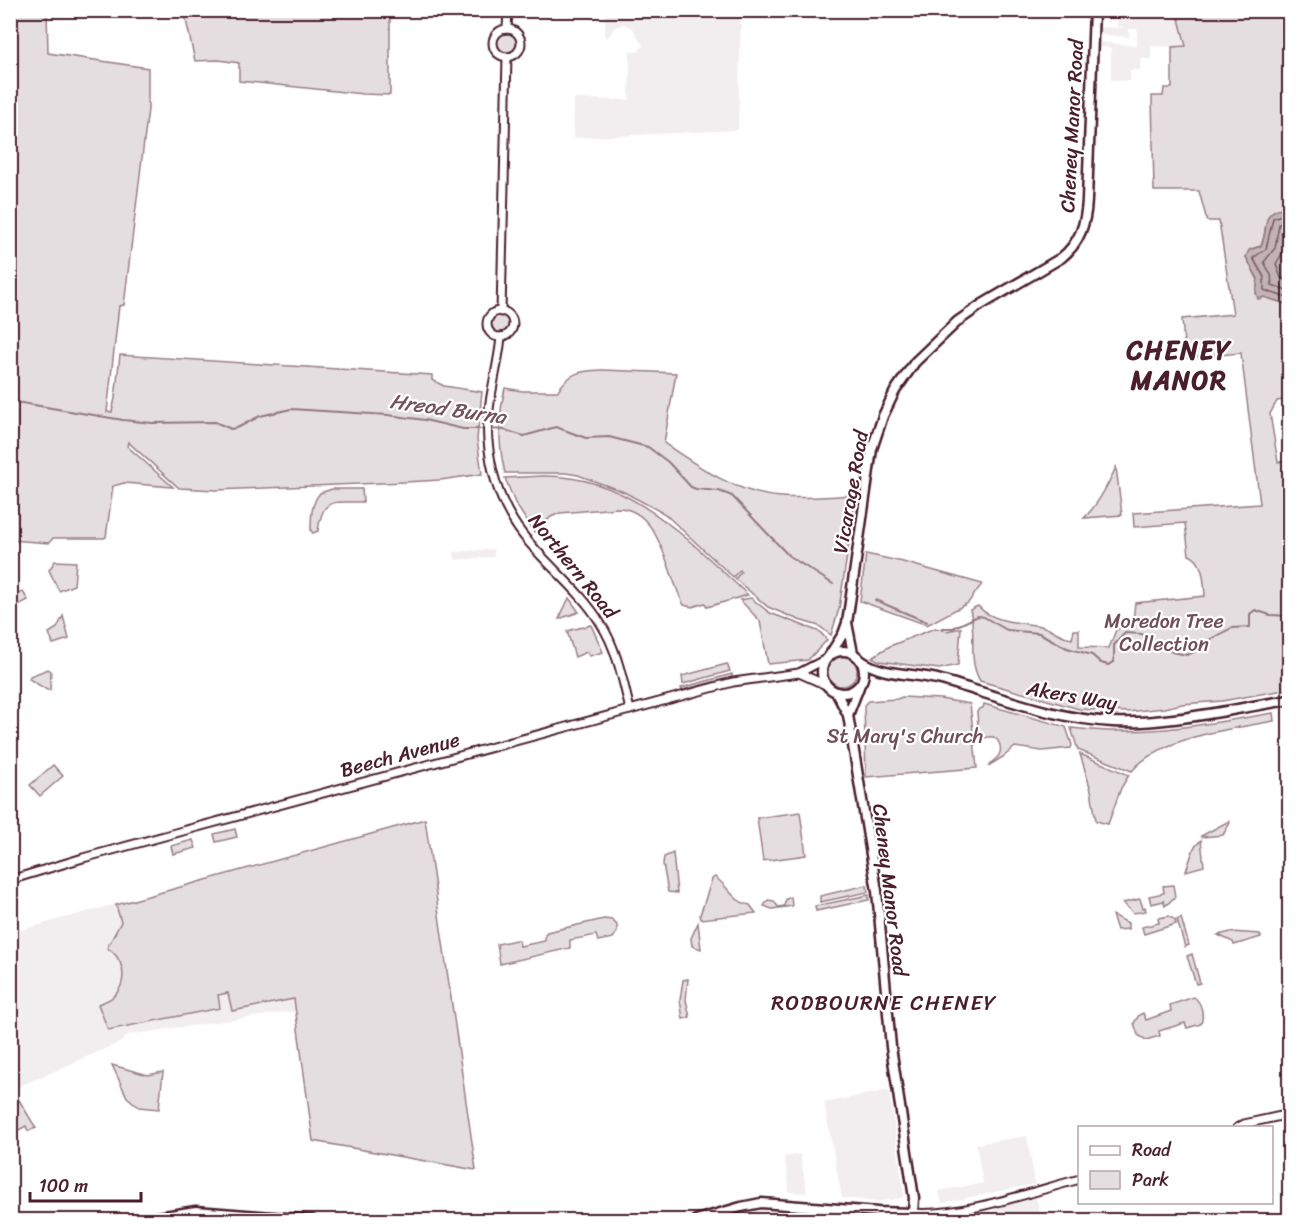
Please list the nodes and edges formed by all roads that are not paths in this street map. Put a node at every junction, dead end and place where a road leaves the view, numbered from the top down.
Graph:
1 (508, 10) edge
2 (1094, 10) edge
3 (507, 29) junction
4 (507, 57) junction
5 (1076, 242) joint
6 (501, 312) junction
7 (501, 337) junction
8 (847, 622) junction
9 (853, 652) junction
10 (827, 657) junction
11 (862, 661) junction
12 (886, 672) junction
13 (799, 673) junction
14 (861, 683) junction
15 (826, 685) junction
16 (836, 692) junction
17 (1290, 700) edge
18 (630, 710) junction
19 (848, 715) junction
20 (10, 880) edge
21 (1290, 1114) edge
22 (1240, 1126) edge
23 (1078, 1180) edge
24 (913, 1213) junction
25 (139, 1221) edge
26 (312, 1221) edge
27 (696, 1221) edge

1 - 3 street
2 - 5 main road, Cheney Manor Road
3 - 4 street
3 - 4 street
4 - 6 street
5 - 8 main road, Vicarage Road
6 - 7 street
6 - 7 street
7 - 18 street, Northern Road
8 - 9 main road, Vicarage Road
8 - 10 main road, Vicarage Road
9 - 10 main road
9 - 11 main road
10 - 13 street, Beech Avenue
10 - 15 main road
11 - 12 main road, Akers Way
11 - 14 main road
12 - 14 main road, Akers Way
12 - 17 main road, Akers Way
13 - 15 street
13 - 18 street, Beech Avenue
14 - 16 main road
14 - 19 main road
15 - 16 main road
16 - 19 main road, Cheney Manor Road
18 - 20 street, Beech Avenue
19 - 24 main road, Cheney Manor Road
21 - 22 street
23 - 24 street
24 - 27 main road
25 - 26 main road

